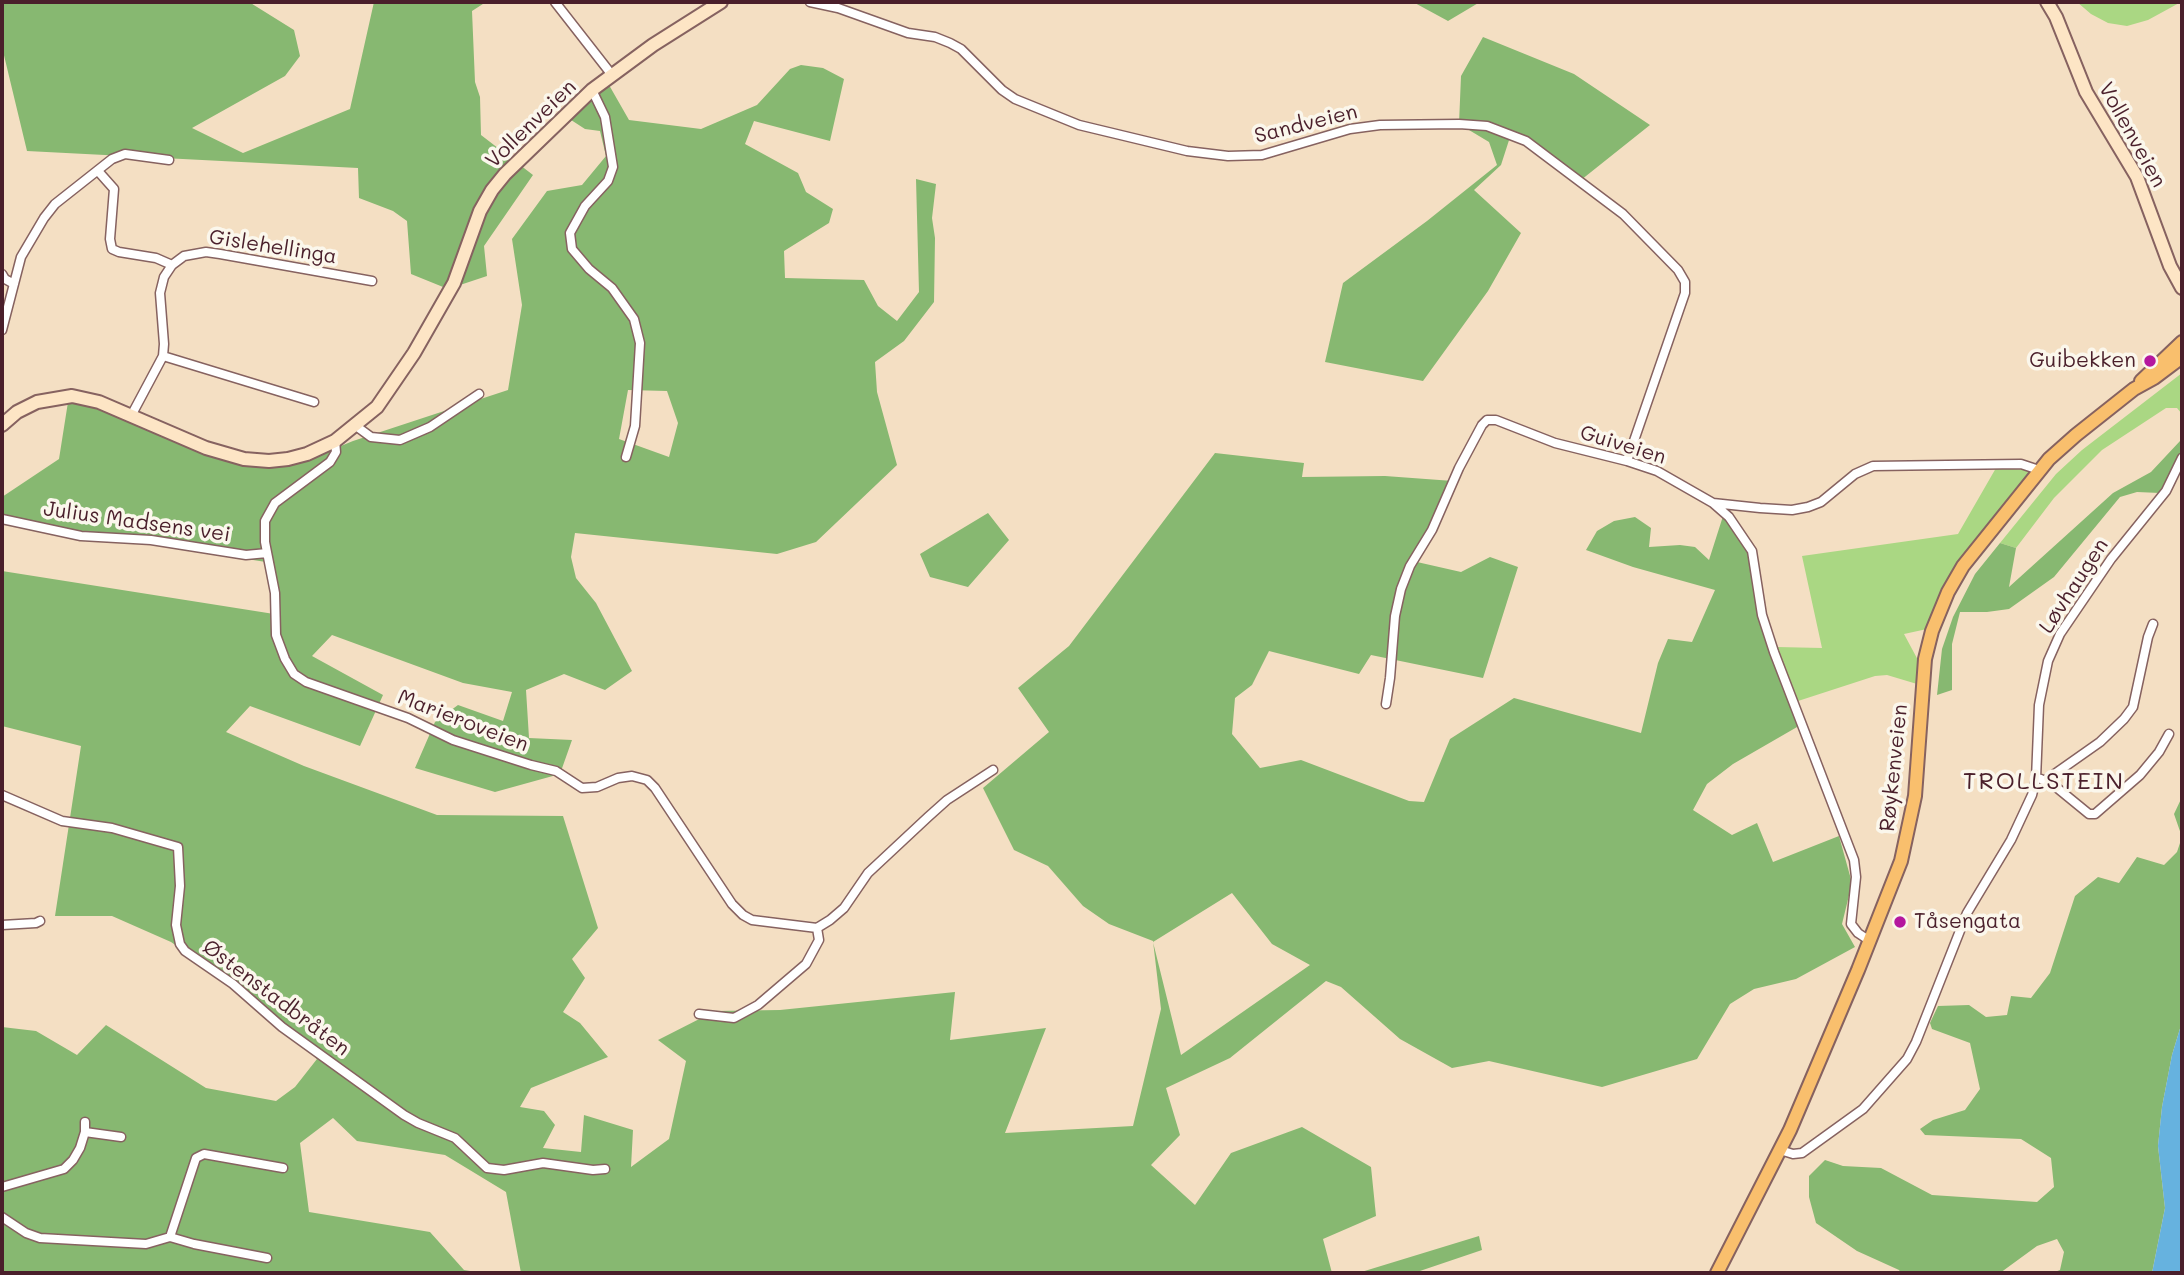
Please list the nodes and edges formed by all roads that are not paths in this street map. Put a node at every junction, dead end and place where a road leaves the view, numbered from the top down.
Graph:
1 (555, 2) edge
2 (721, 2) edge
3 (810, 2) edge
4 (2047, 2) edge
5 (612, 75) junction
6 (592, 90) junction
7 (169, 160) dead end
8 (98, 171) junction
9 (172, 265) junction
10 (2, 274) edge
11 (372, 281) dead end
12 (14, 284) junction
13 (2182, 288) edge
14 (2, 330) edge
15 (2182, 342) edge
16 (163, 356) junction
17 (2182, 358) edge
18 (2134, 389) junction
19 (479, 394) dead end
20 (314, 402) dead end
21 (131, 416) junction
22 (2, 425) edge
23 (356, 426) junction
24 (335, 441) junction
25 (626, 457) dead end
26 (2182, 458) edge
27 (1627, 461) junction
28 (2039, 470) junction
29 (1713, 503) junction
30 (2, 519) edge
31 (267, 553) junction
32 (2154, 624) dead end
33 (1386, 704) dead end
34 (2169, 734) dead end
35 (993, 770) dead end
36 (2036, 779) junction
37 (2046, 780) junction
38 (2, 794) edge
39 (40, 921) dead end
40 (2, 925) edge
41 (817, 928) junction
42 (1870, 941) junction
43 (699, 1014) dead end
44 (85, 1122) dead end
45 (85, 1132) junction
46 (121, 1137) dead end
47 (1780, 1150) junction
48 (283, 1168) dead end
49 (605, 1169) dead end
50 (2, 1187) edge
51 (2, 1217) edge
52 (170, 1237) junction
53 (267, 1258) dead end
54 (1717, 1273) edge

1 - 5 street
2 - 5 main road, Vollenveien
3 - 27 street, Sandveien
4 - 13 main road, Vollenveien
5 - 6 main road, Vollenveien
6 - 23 main road, Vollenveien
6 - 25 street
7 - 8 street
8 - 9 street
8 - 12 street
9 - 11 street, Gislehellinga
9 - 16 street
10 - 12 street
12 - 14 street
15 - 18 main road, Røykenveien
16 - 20 street
16 - 21 street
17 - 18 main road, Røykenveien
18 - 28 main road, Røykenveien
19 - 23 street
21 - 22 main road, Vollenveien
21 - 24 main road, Vollenveien
23 - 24 main road, Vollenveien
24 - 31 street, Marieroveien
26 - 36 street, Løvhaugen
27 - 29 street, Guiveien
27 - 33 street, Guiveien
28 - 29 street, Guiveien
28 - 42 main road, Røykenveien
29 - 42 street
30 - 31 street, Julius Madsens vei
31 - 41 street, Marieroveien
32 - 37 street
34 - 37 street
35 - 41 street
36 - 37 street
36 - 47 street, Løvhaugen
38 - 49 street, Østenstadbråten
39 - 40 street
41 - 43 street
42 - 47 main road, Røykenveien
44 - 45 street
45 - 46 street
45 - 50 street
47 - 54 main road, Røykenveien
48 - 52 street
51 - 52 street
52 - 53 street

